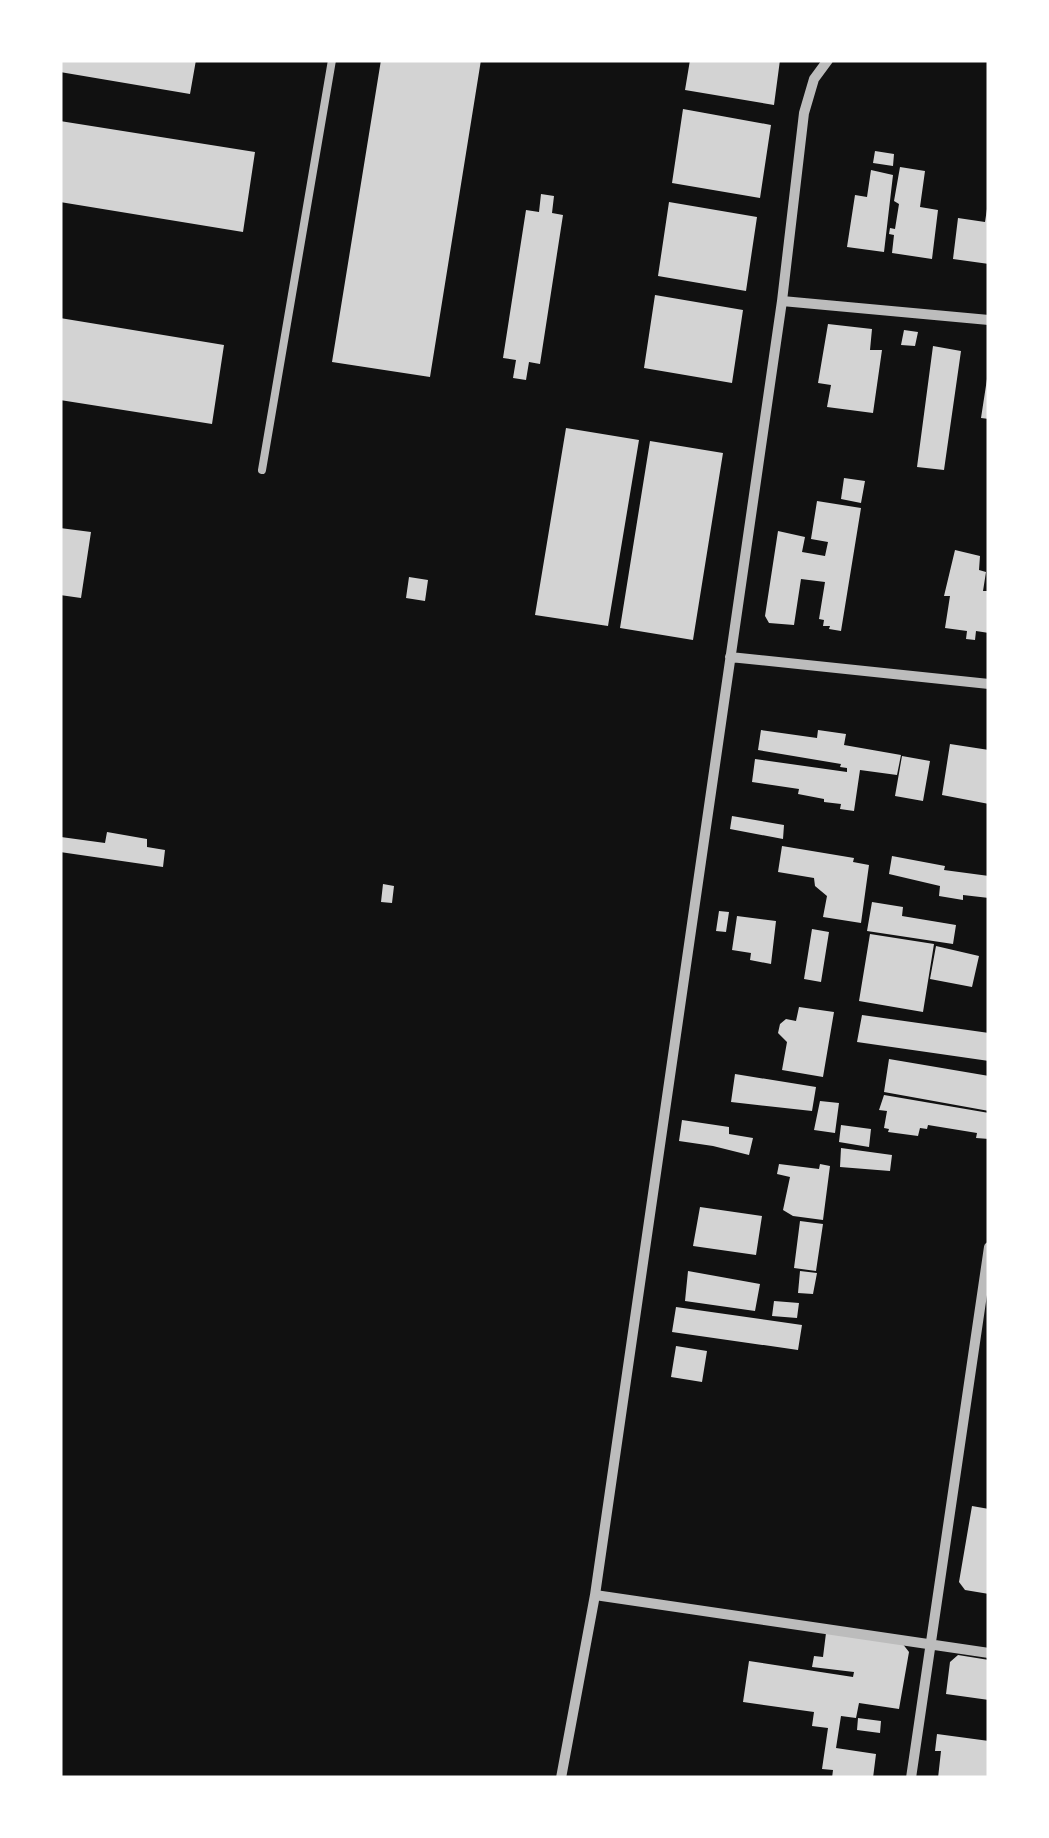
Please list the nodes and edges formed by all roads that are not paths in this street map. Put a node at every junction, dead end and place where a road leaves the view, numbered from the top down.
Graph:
1 (332, 60) edge
2 (828, 60) edge
3 (782, 301) junction
4 (989, 320) edge
5 (262, 470) dead end
6 (730, 657) junction
7 (989, 684) edge
8 (989, 1247) edge
9 (594, 1595) junction
10 (931, 1645) junction
11 (989, 1652) edge
12 (561, 1778) edge
13 (911, 1778) edge

1 - 5 lane
2 - 3 street
3 - 4 street
3 - 6 street
6 - 7 street
6 - 9 street
8 - 10 street
9 - 10 street
9 - 12 street
10 - 11 street
10 - 13 street

